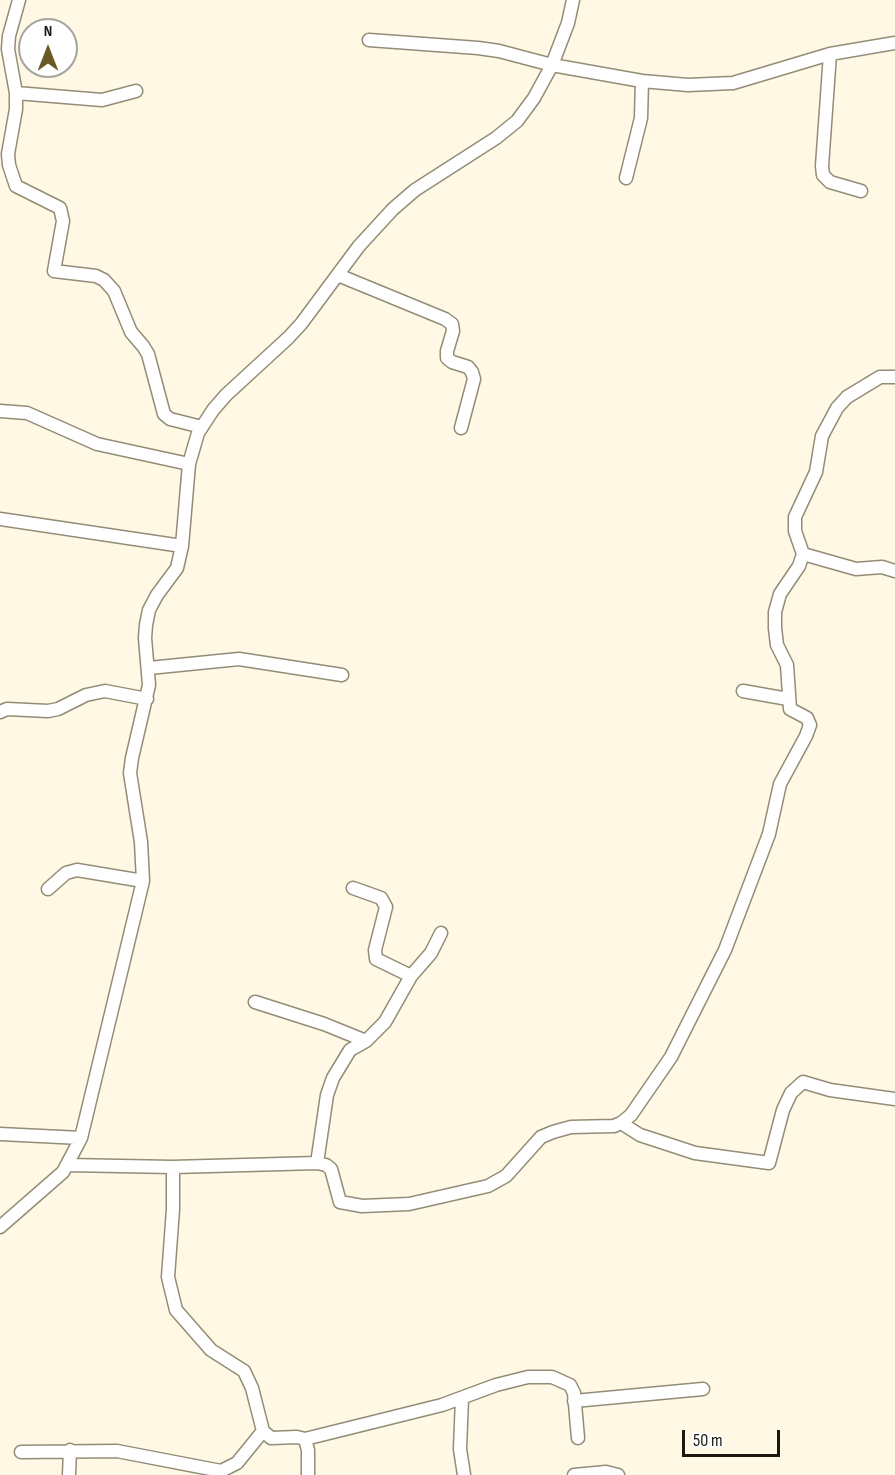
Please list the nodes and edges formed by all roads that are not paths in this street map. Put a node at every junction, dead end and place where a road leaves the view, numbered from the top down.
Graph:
1 (19, 0) edge
2 (573, 0) edge
3 (369, 40) dead end
4 (895, 44) edge
5 (830, 54) junction
6 (552, 65) junction
7 (642, 81) junction
8 (136, 91) dead end
9 (16, 93) junction
10 (5, 140) edge
11 (4, 166) edge
12 (626, 178) dead end
13 (861, 191) dead end
14 (338, 275) junction
15 (895, 377) edge
16 (0, 411) edge
17 (202, 427) junction
18 (461, 428) dead end
19 (189, 464) junction
20 (0, 519) edge
21 (182, 546) junction
22 (803, 554) junction
23 (895, 571) edge
24 (149, 668) junction
25 (342, 675) dead end
26 (743, 691) dead end
27 (147, 699) junction
28 (788, 699) junction
29 (0, 712) edge
30 (142, 881) junction
31 (353, 888) dead end
32 (48, 889) dead end
33 (441, 933) dead end
34 (411, 976) junction
35 (255, 1002) dead end
36 (366, 1041) junction
37 (895, 1099) edge
38 (621, 1123) junction
39 (0, 1134) edge
40 (81, 1138) junction
41 (317, 1163) junction
42 (67, 1165) junction
43 (173, 1167) junction
44 (0, 1227) edge
45 (703, 1389) dead end
46 (462, 1398) junction
47 (574, 1401) junction
48 (263, 1431) junction
49 (578, 1438) dead end
50 (305, 1439) junction
51 (70, 1450) junction
52 (21, 1452) dead end
53 (69, 1475) edge
54 (308, 1475) edge
55 (464, 1475) edge
56 (574, 1475) edge
57 (618, 1475) edge

1 - 9 street
2 - 6 street
3 - 6 street
4 - 5 street
5 - 7 street
5 - 13 street
6 - 7 street
6 - 14 street
7 - 12 street
8 - 9 street
9 - 10 street
10 - 11 street
11 - 17 street
14 - 17 street
14 - 18 street
15 - 22 street
16 - 19 street
17 - 19 street
19 - 21 street
20 - 21 street
21 - 24 street
22 - 23 street
22 - 28 street
24 - 25 street
24 - 27 street
26 - 28 street
27 - 29 street
27 - 30 street
28 - 38 street
30 - 32 street
30 - 40 street
31 - 34 street
33 - 34 street
34 - 36 street
35 - 36 street
36 - 41 street
37 - 38 street
38 - 41 street
39 - 40 street
40 - 42 street
41 - 43 street
42 - 43 street
42 - 44 street
43 - 48 street
45 - 47 street
46 - 47 street
46 - 50 street
46 - 55 street
47 - 49 street
48 - 50 street
48 - 51 street
50 - 54 street
51 - 52 street
51 - 53 street
56 - 57 street

